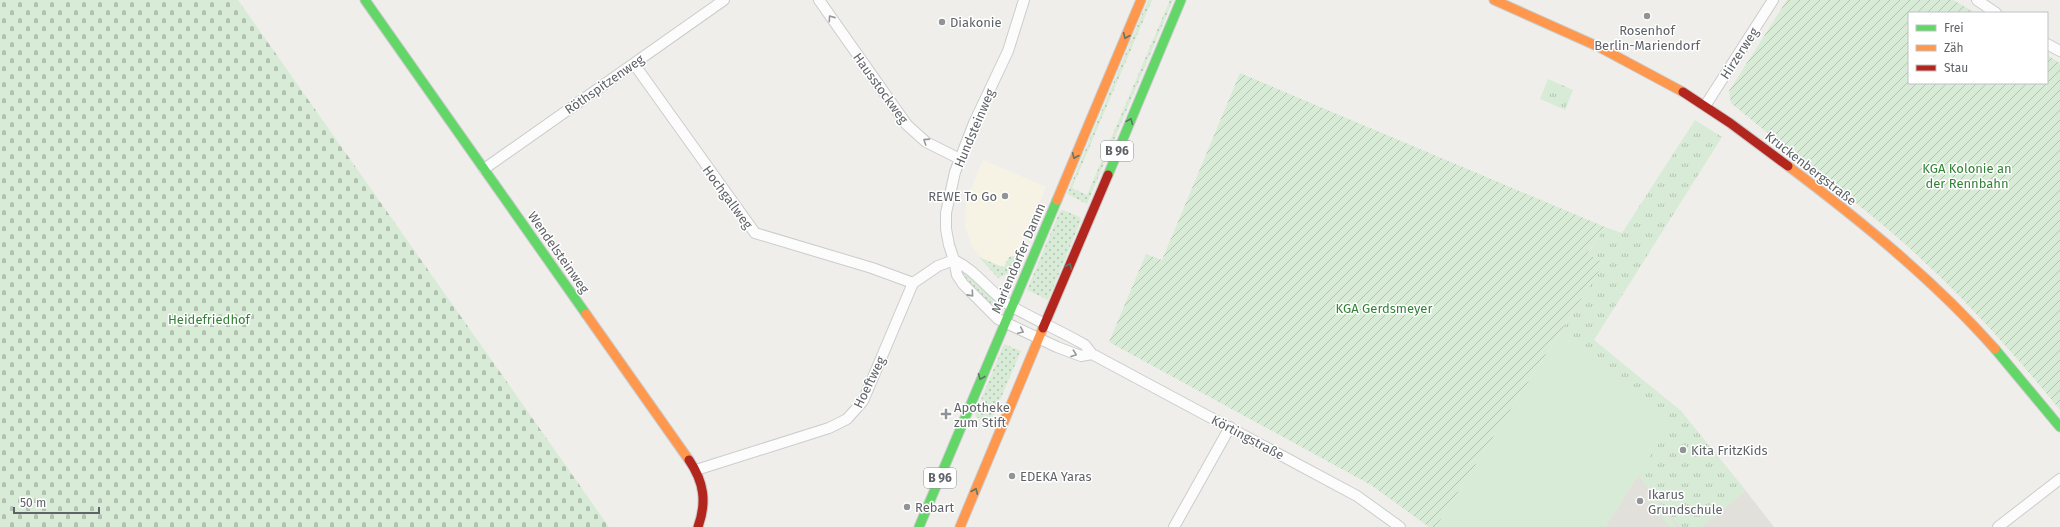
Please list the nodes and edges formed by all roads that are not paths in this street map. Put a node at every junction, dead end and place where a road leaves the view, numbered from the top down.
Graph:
1 (365, 0) edge
2 (724, 0) edge
3 (818, 0) edge
4 (1024, 0) edge
5 (1141, 0) edge
6 (1181, 0) edge
7 (1494, 0) edge
8 (1773, 0) edge
9 (1977, 0) edge
10 (1995, 12) edge
11 (634, 64) junction
12 (1705, 106) junction
13 (960, 159) junction
14 (484, 169) junction
15 (954, 260) junction
16 (913, 283) junction
17 (1011, 306) junction
18 (1004, 323) junction
19 (1046, 323) junction
20 (1039, 340) junction
21 (1092, 354) junction
22 (1230, 427) junction
23 (2060, 427) edge
24 (696, 470) junction
25 (2060, 479) edge
26 (698, 527) edge
27 (919, 527) edge
28 (960, 527) edge
29 (1174, 527) edge
30 (1400, 527) edge
31 (1998, 527) edge

1 - 14 street, Wendelsteinweg
2 - 11 street, Röthspitzenweg
13 -> 3 street, Hausstockweg
4 - 13 street, Hundsteinweg
5 -> 17 street, Mariendorfer Damm / B 96
19 -> 6 street, B 96
7 - 12 street, Kruckenbergstraße
8 - 12 street, Hirzerweg
9 - 10 street
11 - 14 street, Röthspitzenweg
11 - 16 street, Hochgallweg
12 - 23 street, Kruckenbergstraße
13 - 15 street, Hundsteinweg
14 - 24 street, Wendelsteinweg
15 - 16 street
15 - 17 street
15 -> 18 street, Hundsteinweg
16 - 24 street, Hoeftweg
17 - 18 street, Mariendorfer Damm / B 96
17 - 19 street
18 -> 20 street, Körtingstraße
18 -> 27 street, Mariendorfer Damm / B 96
19 - 20 street, B 96
19 - 21 street, Körtingstraße
20 -> 21 street, Körtingstraße
28 -> 20 street, B 96
21 - 22 street, Körtingstraße
22 - 29 street
22 - 30 street, Körtingstraße
24 - 26 street, Wendelsteinweg
25 - 31 street

